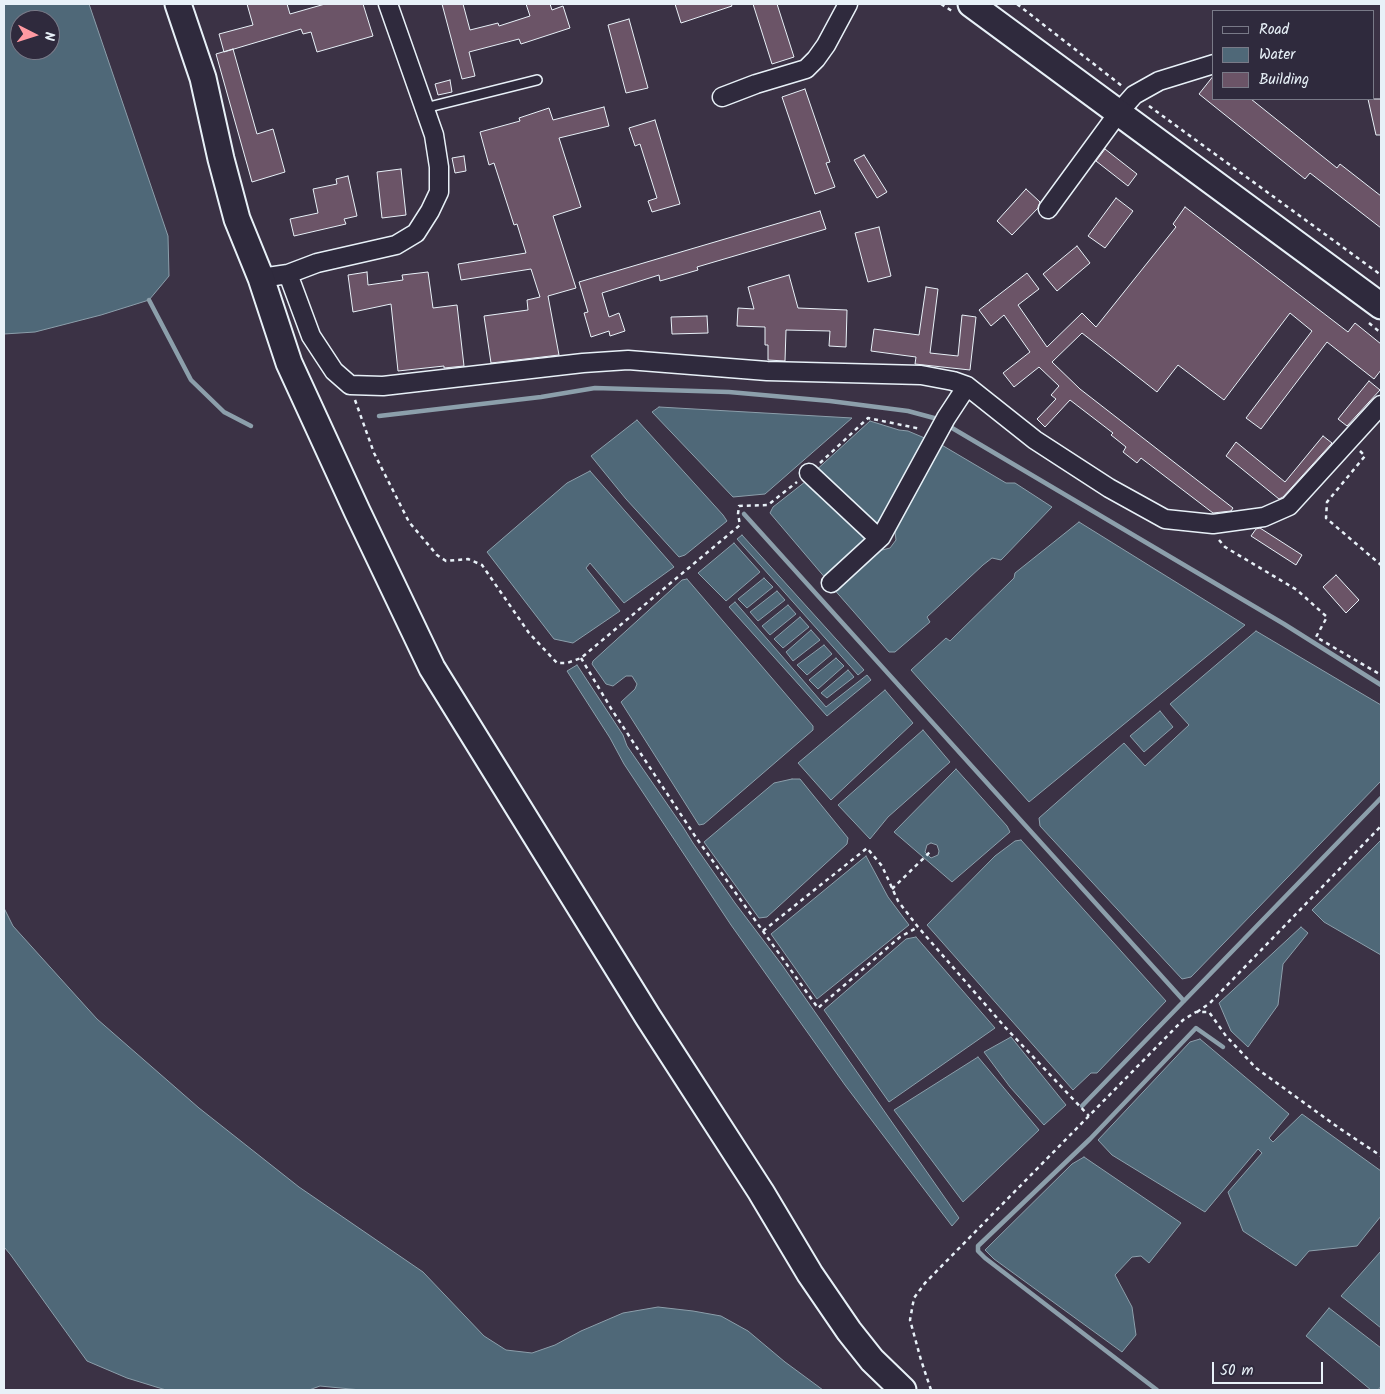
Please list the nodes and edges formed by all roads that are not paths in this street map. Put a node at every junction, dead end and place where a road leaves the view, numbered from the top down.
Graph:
1 (178, 4) edge
2 (388, 4) edge
3 (848, 4) edge
4 (971, 4) edge
5 (1212, 65) edge
6 (537, 80) dead end
7 (722, 97) dead end
8 (1126, 104) junction
9 (424, 108) junction
10 (1048, 209) dead end
11 (288, 274) junction
12 (261, 278) junction
13 (1381, 306) edge
14 (967, 386) junction
15 (1381, 405) edge
16 (809, 473) road end
17 (881, 537) junction
18 (831, 583) dead end
19 (903, 1390) edge

1 - 12 main road
2 - 9 street
3 - 7 street
4 - 8 main road
5 - 8 street
6 - 9 lane
8 - 10 street
8 - 13 main road
9 - 11 street
11 - 12 street
11 - 14 street
12 - 19 main road
14 - 15 street
14 - 17 street
16 - 17 street
17 - 18 street

